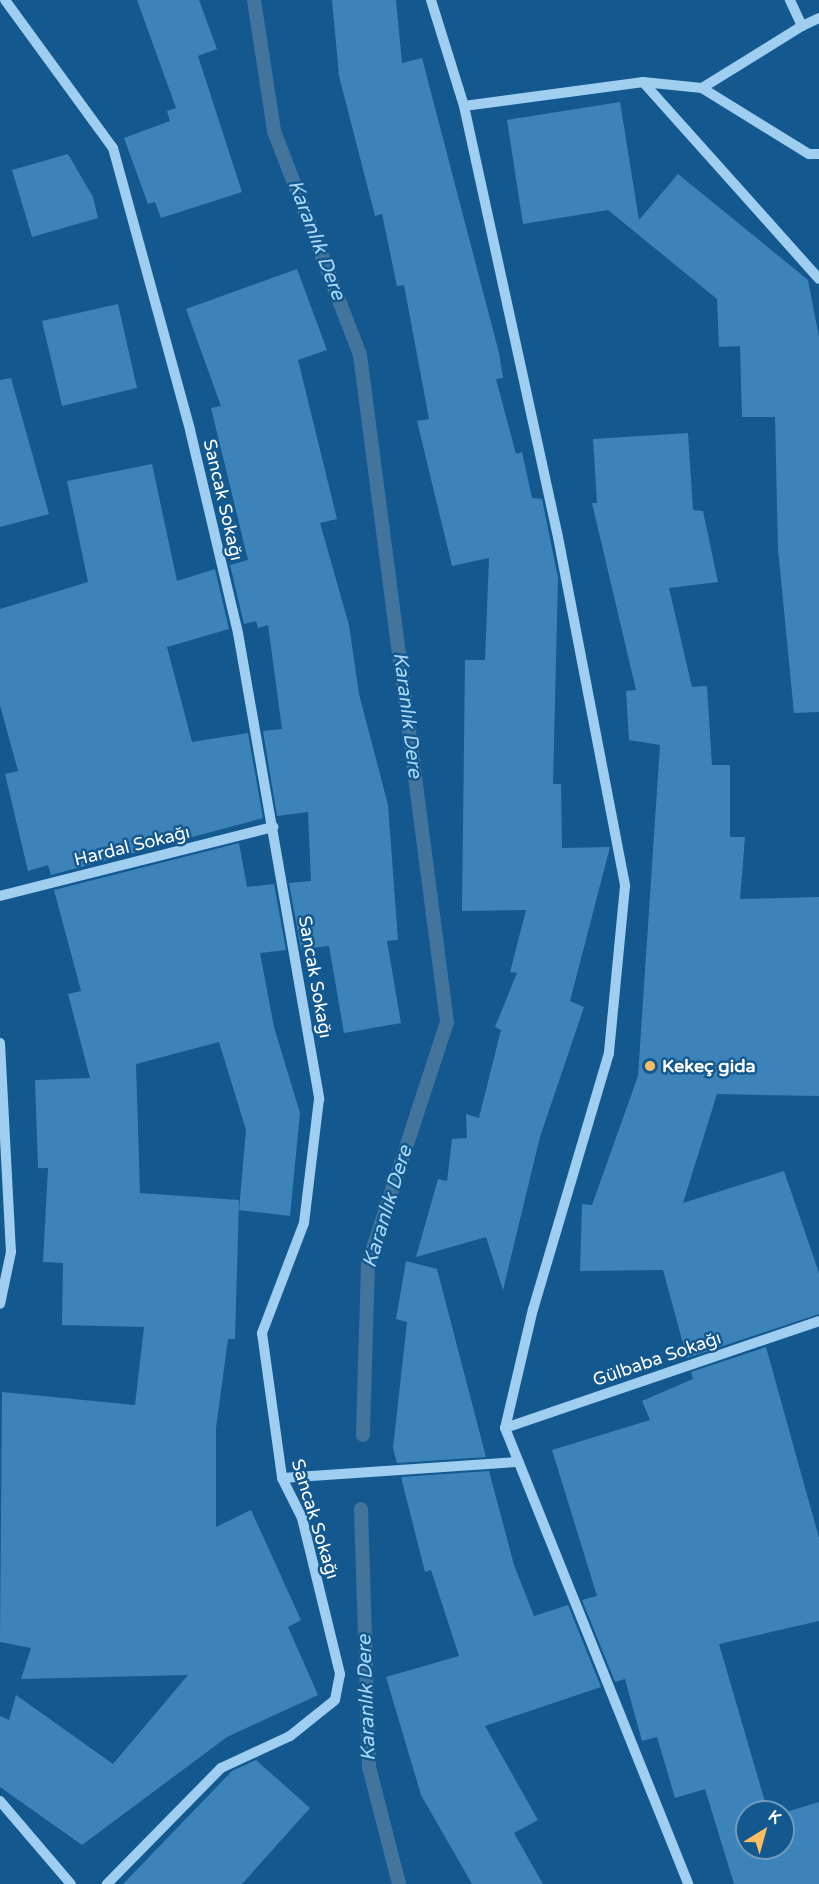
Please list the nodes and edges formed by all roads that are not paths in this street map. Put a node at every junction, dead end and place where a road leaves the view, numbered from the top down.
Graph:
1 (5, 0) edge
2 (431, 0) edge
3 (790, 0) edge
4 (819, 18) edge
5 (802, 26) junction
6 (643, 82) junction
7 (702, 88) junction
8 (464, 106) junction
9 (819, 154) edge
10 (819, 279) edge
11 (273, 827) junction
12 (0, 896) edge
13 (0, 1043) edge
14 (0, 1304) edge
15 (819, 1321) edge
16 (505, 1428) junction
17 (518, 1461) junction
18 (282, 1478) junction
19 (0, 1801) edge
20 (71, 1884) edge
21 (107, 1884) edge
22 (688, 1884) edge

1 - 11 street, Sancak Sokağı
2 - 8 street
3 - 5 street
4 - 5 street
5 - 7 street
6 - 7 street
6 - 8 street
6 - 10 street
7 - 9 street
8 - 16 street
11 - 12 street, Hardal Sokağı
11 - 18 street, Sancak Sokağı
13 - 14 street
15 - 16 street, Gülbaba Sokağı
16 - 17 street
17 - 18 street
17 - 22 street
18 - 21 street, Sancak Sokağı
19 - 20 street

